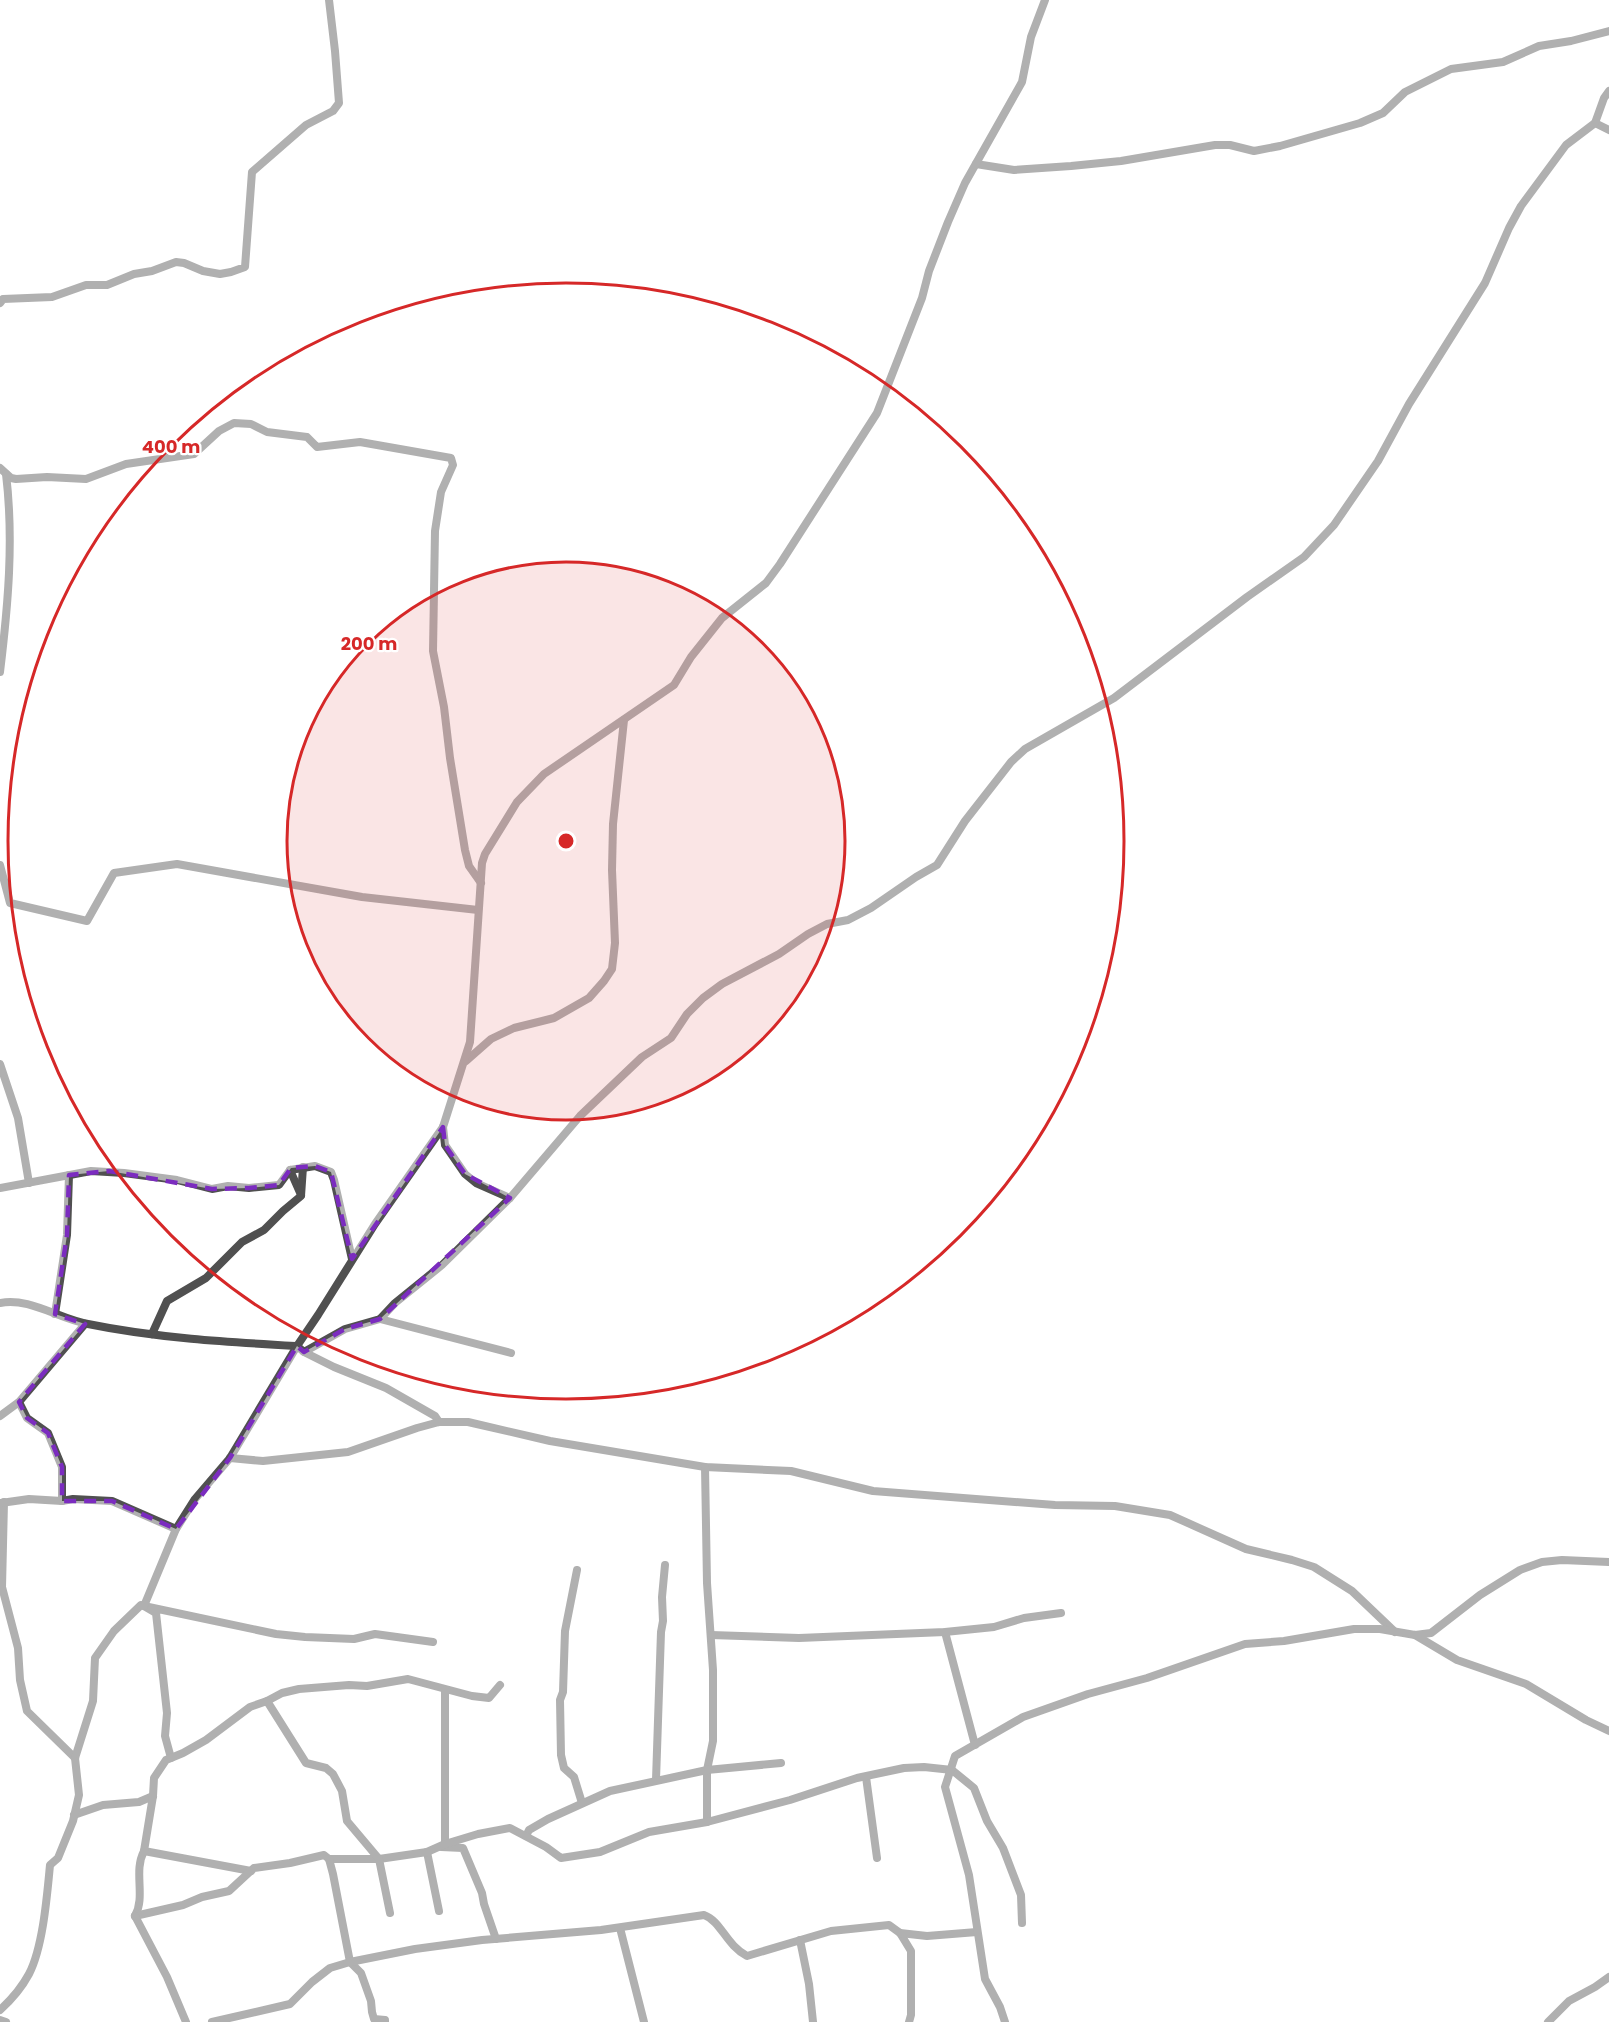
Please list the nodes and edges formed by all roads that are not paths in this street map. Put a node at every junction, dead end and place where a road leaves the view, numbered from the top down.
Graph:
1 (329, 0) edge
2 (1045, 0) edge
3 (1609, 31) edge
4 (1609, 91) edge
5 (1596, 123) junction
6 (1609, 130) edge
7 (976, 164) junction
8 (0, 303) edge
9 (3, 470) edge
10 (0, 672) edge
11 (624, 720) junction
12 (0, 866) edge
13 (481, 883) junction
14 (478, 910) junction
15 (465, 1061) junction
16 (0, 1064) edge
17 (443, 1127) junction
18 (303, 1167) junction
19 (290, 1170) junction
20 (69, 1175) junction
21 (29, 1183) junction
22 (0, 1188) edge
23 (301, 1197) junction
24 (510, 1198) junction
25 (352, 1259) junction
26 (0, 1303) edge
27 (55, 1314) junction
28 (380, 1319) junction
29 (86, 1324) junction
30 (152, 1334) junction
31 (297, 1346) junction
32 (304, 1352) junction
33 (511, 1353) dead end
34 (19, 1402) junction
35 (0, 1416) edge
36 (439, 1422) junction
37 (230, 1458) junction
38 (705, 1467) junction
39 (62, 1501) junction
40 (2, 1502) edge
41 (176, 1529) junction
42 (1609, 1562) edge
43 (665, 1565) dead end
44 (577, 1570) dead end
45 (144, 1606) junction
46 (1061, 1613) dead end
47 (945, 1632) junction
48 (1395, 1632) junction
49 (711, 1635) junction
50 (1415, 1635) junction
51 (433, 1642) dead end
52 (500, 1686) dead end
53 (445, 1690) junction
54 (267, 1701) junction
55 (1609, 1731) edge
56 (975, 1745) junction
57 (75, 1758) junction
58 (171, 1758) junction
59 (781, 1763) dead end
60 (707, 1770) junction
61 (951, 1770) junction
62 (866, 1777) junction
63 (656, 1780) junction
64 (153, 1796) junction
65 (582, 1803) junction
66 (74, 1815) junction
67 (707, 1822) junction
68 (526, 1836) junction
69 (442, 1845) junction
70 (144, 1851) junction
71 (427, 1852) junction
72 (877, 1858) dead end
73 (329, 1859) junction
74 (379, 1859) junction
75 (251, 1871) junction
76 (439, 1911) dead end
77 (390, 1913) dead end
78 (135, 1916) junction
79 (1022, 1923) dead end
80 (621, 1928) junction
81 (977, 1932) junction
82 (900, 1934) junction
83 (496, 1939) junction
84 (800, 1940) junction
85 (350, 1962) junction
86 (1609, 1977) edge
87 (0, 2010) edge
88 (0, 2020) edge
89 (6, 2022) edge
90 (186, 2022) edge
91 (212, 2022) edge
92 (385, 2022) edge
93 (644, 2022) edge
94 (813, 2022) edge
95 (909, 2022) edge
96 (1005, 2022) edge
97 (1548, 2022) edge

1 - 8 street
2 - 7 street
3 - 7 street
4 - 5 street
5 - 6 street
5 - 24 street
7 - 11 street
9 - 10 street
9 - 13 street
11 - 13 street
11 - 15 street
12 - 14 street
13 - 14 street
14 - 15 street
15 - 17 street
16 - 21 street
17 - 24 street
17 - 25 street
18 - 19 street
18 - 23 street
18 - 25 street
19 - 20 street
19 - 23 street
20 - 21 street
20 - 27 street
21 - 22 street
23 - 30 street
24 - 28 street
25 - 31 street
26 - 27 street
27 - 29 street
28 - 32 street
28 - 33 street
29 - 30 street
29 - 34 street
30 - 31 street
31 - 32 street
31 - 37 street
32 - 36 street
34 - 35 street
34 - 39 street
36 - 37 street
36 - 38 street
37 - 41 street
38 - 48 street
38 - 49 street
39 - 40 street
39 - 41 street
40 - 57 street
41 - 45 street
42 - 50 street
43 - 63 street
44 - 65 street
45 - 51 street
45 - 57 street
45 - 58 street
46 - 47 street
47 - 49 street
47 - 56 street
48 - 50 street
48 - 56 street
49 - 60 street
50 - 55 street
52 - 53 street
53 - 54 street
53 - 69 street
54 - 58 street
54 - 74 street
56 - 61 street
57 - 66 street
58 - 64 street
59 - 60 street
60 - 63 street
60 - 67 street
61 - 62 street
61 - 79 street
61 - 81 street
62 - 67 street
62 - 72 street
63 - 65 street
64 - 66 street
64 - 70 street
65 - 68 street
66 - 87 street
67 - 68 street
68 - 69 street
69 - 71 street
69 - 83 street
70 - 75 street
70 - 78 street
71 - 74 street
71 - 76 street
73 - 74 street
73 - 75 street
73 - 85 street
74 - 77 street
75 - 78 street
78 - 90 street
80 - 83 street
80 - 84 street
80 - 93 street
81 - 82 street
81 - 96 street
82 - 84 street
82 - 95 street
83 - 85 street
84 - 94 street
85 - 91 street
85 - 92 street
86 - 97 street
88 - 89 street

